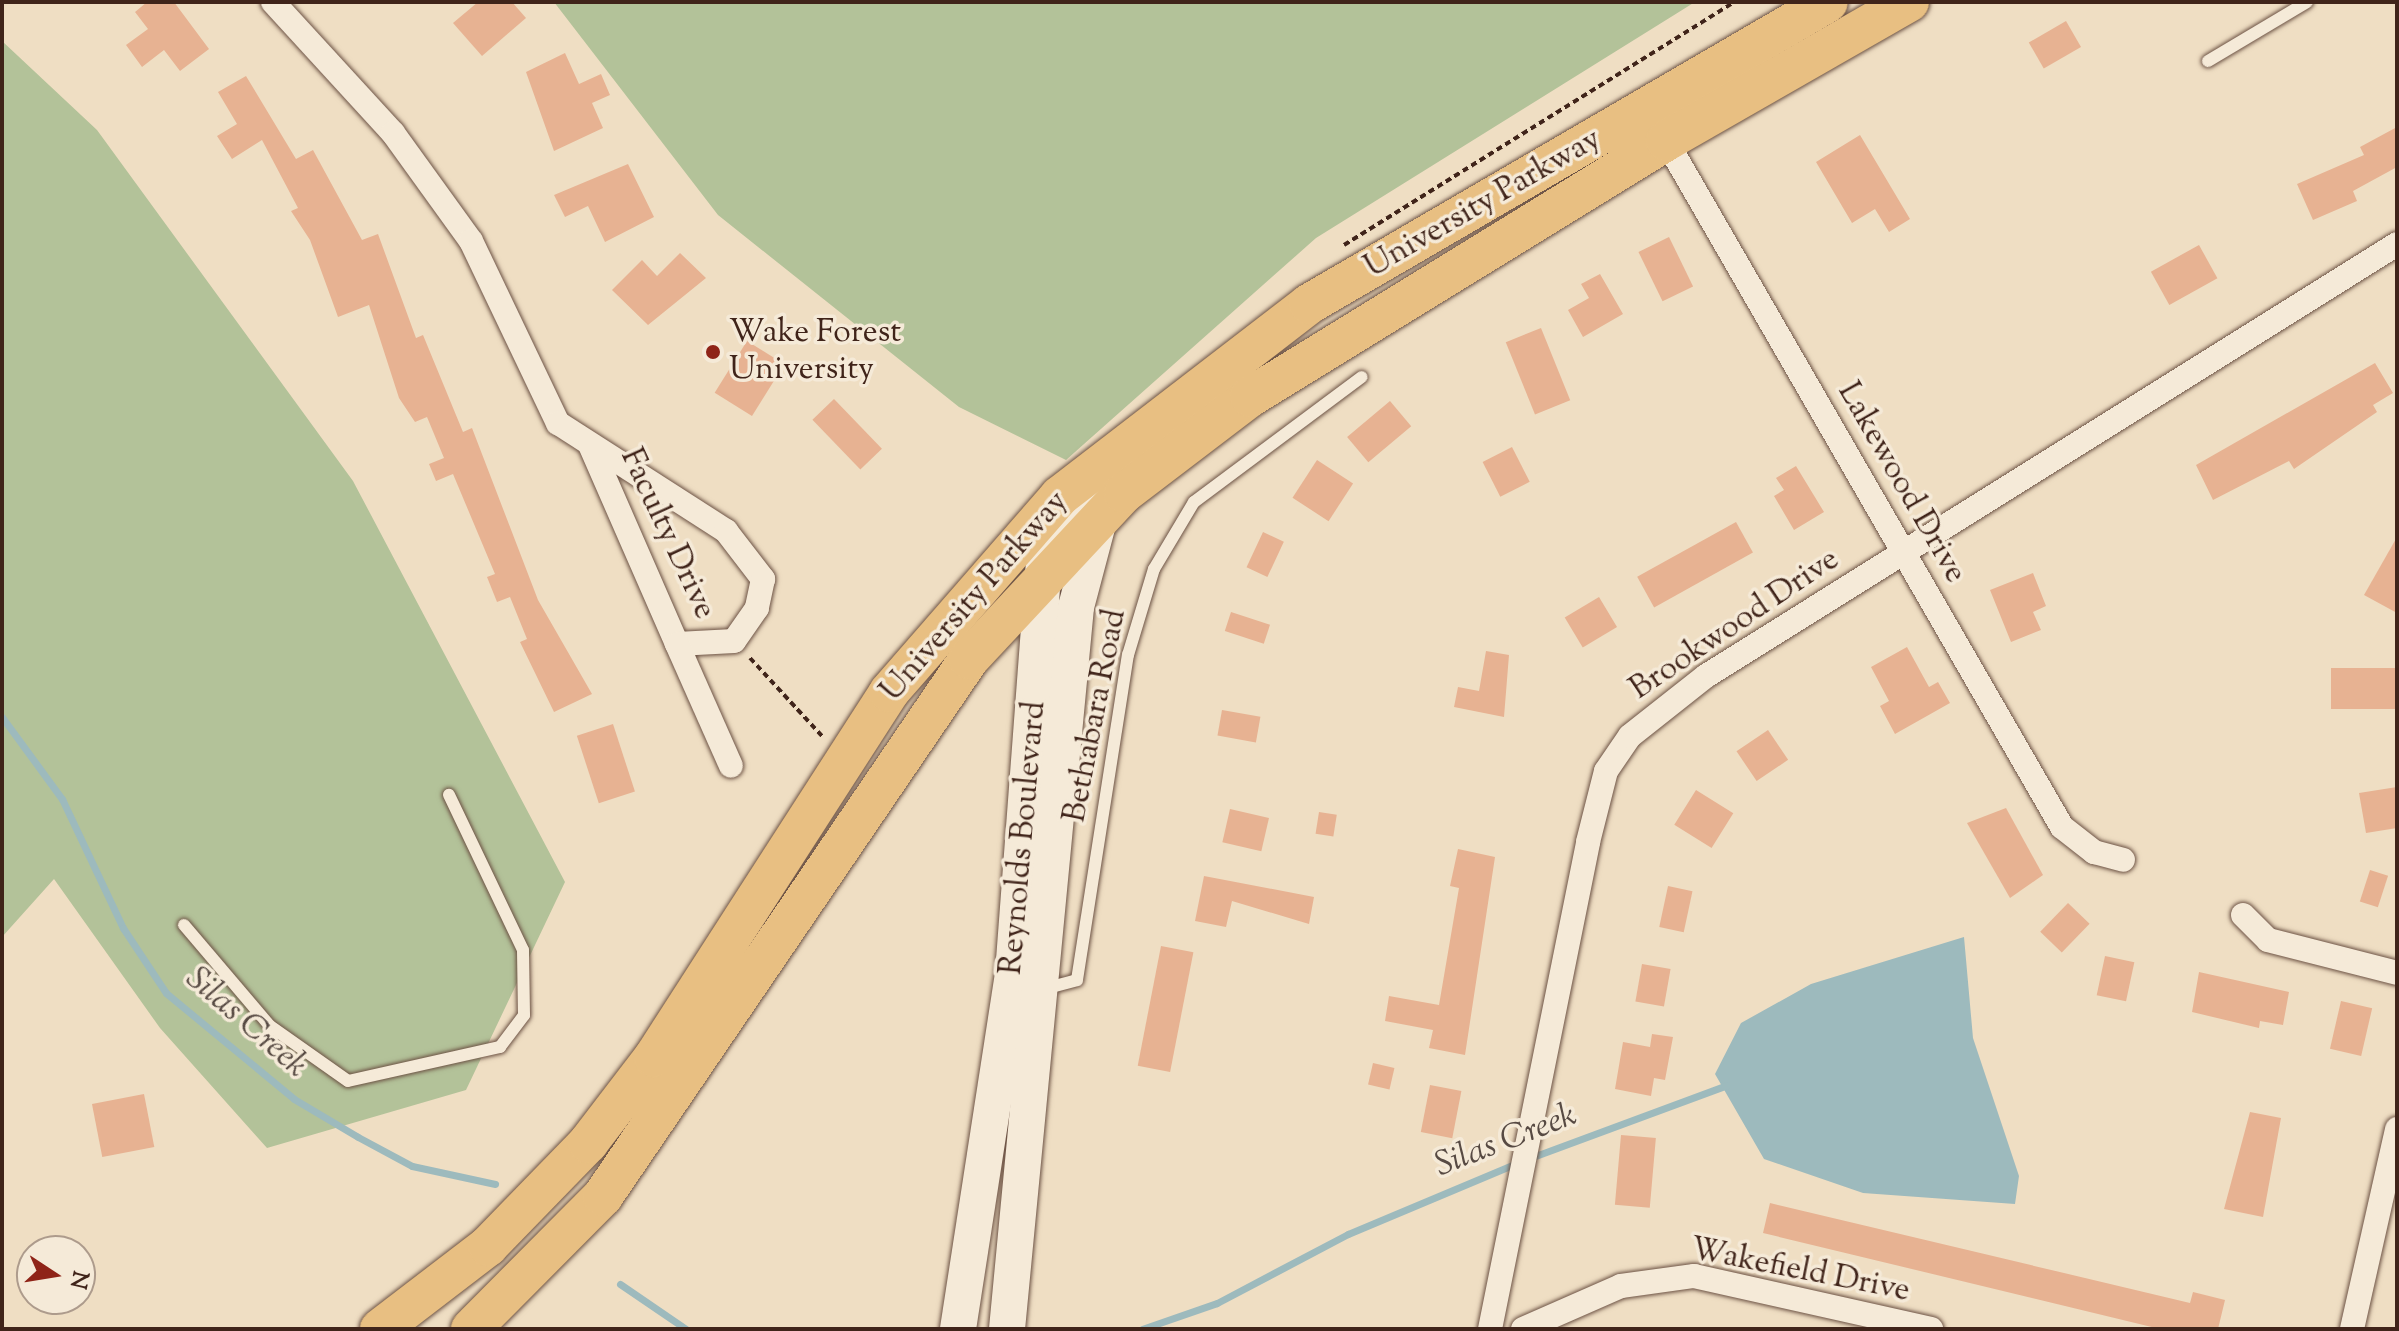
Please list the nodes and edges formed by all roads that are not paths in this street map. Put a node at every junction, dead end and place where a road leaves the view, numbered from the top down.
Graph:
1 (273, 2) edge
2 (1828, 2) edge
3 (1909, 2) edge
4 (2307, 2) edge
5 (2208, 61) dead end
6 (1657, 125) junction
7 (2397, 244) edge
8 (1362, 377) dead end
9 (1181, 396) junction
10 (590, 445) junction
11 (1099, 520) junction
12 (1904, 552) junction
13 (1045, 576) junction
14 (677, 644) junction
15 (731, 766) dead end
16 (449, 795) dead end
17 (2123, 860) dead end
18 (2243, 915) dead end
19 (184, 925) dead end
20 (2397, 973) edge
21 (1044, 989) junction
22 (2397, 1129) edge
23 (2395, 1158) edge
24 (380, 1329) edge
25 (471, 1329) edge
26 (958, 1329) edge
27 (1007, 1329) edge
28 (1490, 1329) edge
29 (1523, 1329) edge
30 (1931, 1329) edge
31 (2352, 1329) edge

1 - 10 street, Faculty Drive
2 - 6 main road, University Parkway
3 - 6 main road, University Parkway
4 - 5 lane
6 - 9 main road, University Parkway
6 - 11 main road, University Parkway
6 - 12 street, Lakewood Drive
7 - 12 street, Brookwood Drive
8 - 21 lane, Bethabara Road
9 - 13 main road, Reynolds Boulevard
9 - 24 main road, University Parkway
10 - 14 street, Faculty Drive
10 - 14 street, Faculty Drive
11 - 13 main road, University Parkway
11 - 21 main road, Reynolds Boulevard
12 - 17 street, Lakewood Drive
12 - 28 street, Brookwood Drive
13 - 25 main road, University Parkway
13 - 26 main road, Reynolds Boulevard
14 - 15 street
16 - 19 lane
18 - 20 street
21 - 27 main road, Reynolds Boulevard
22 - 23 street
23 - 31 street
29 - 30 street, Wakefield Drive

